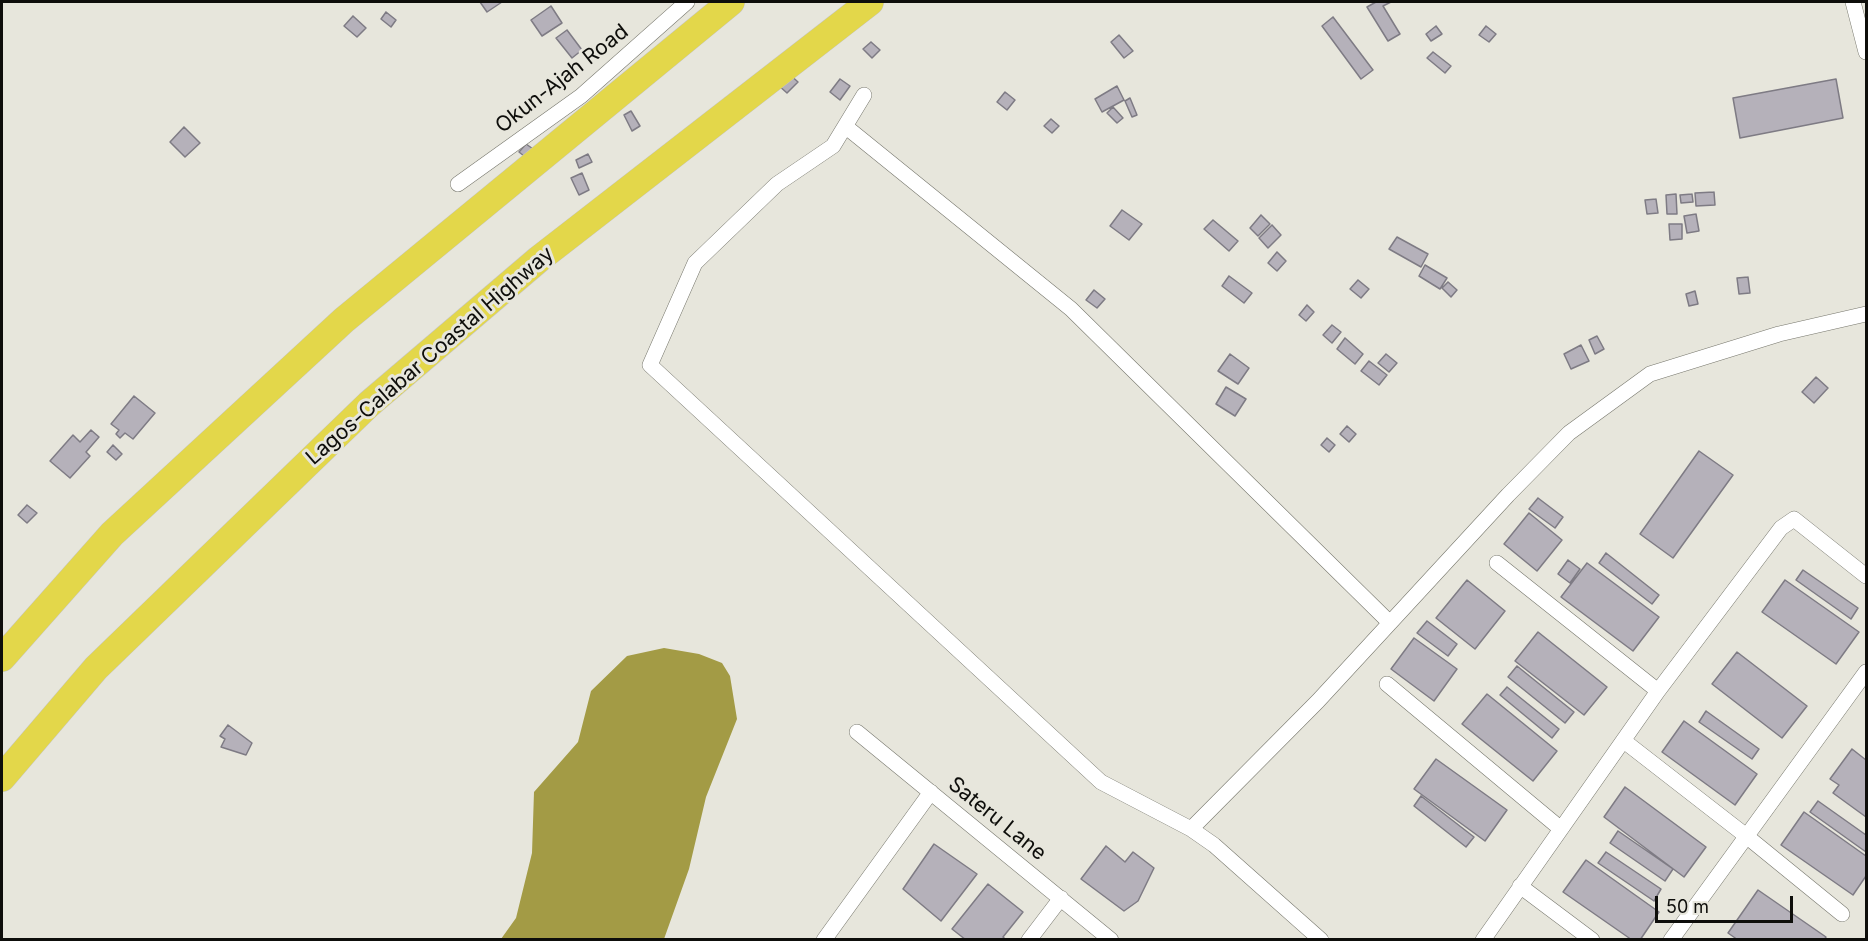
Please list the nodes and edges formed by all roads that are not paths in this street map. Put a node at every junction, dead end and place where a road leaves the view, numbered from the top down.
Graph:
1 (687, 2) edge
2 (731, 2) edge
3 (870, 2) edge
4 (1853, 2) edge
5 (1866, 52) edge
6 (864, 95) dead end
7 (845, 126) junction
8 (458, 184) dead end
9 (1866, 314) edge
10 (1497, 563) dead end
11 (1866, 576) edge
12 (1390, 623) junction
13 (2, 658) edge
14 (1866, 672) edge
15 (1387, 684) dead end
16 (1658, 691) junction
17 (857, 732) dead end
18 (1624, 741) junction
19 (2, 778) edge
20 (931, 792) junction
21 (1191, 829) junction
22 (1562, 829) junction
23 (1745, 835) junction
24 (1520, 886) junction
25 (1061, 898) junction
26 (1842, 914) dead end
27 (824, 939) edge
28 (1029, 939) edge
29 (1111, 939) edge
30 (1321, 939) edge
31 (1484, 939) edge
32 (1592, 939) edge
33 (1671, 939) edge

1 - 8 street, Okun-Ajah Road
2 - 13 highway
3 - 19 highway, Lagos-Calabar Coastal Highway
4 - 5 street
6 - 7 street
7 - 12 street
7 - 21 street
9 - 12 street
10 - 16 street
11 - 16 street
12 - 21 street
14 - 23 street
15 - 22 street
16 - 18 street
17 - 20 street, Sateru Lane
18 - 22 street
18 - 23 street
20 - 25 street, Sateru Lane
20 - 27 street
21 - 30 street
22 - 24 street
23 - 26 street
23 - 33 street
24 - 31 street
24 - 32 street
25 - 28 street
25 - 29 street, Sateru Lane

